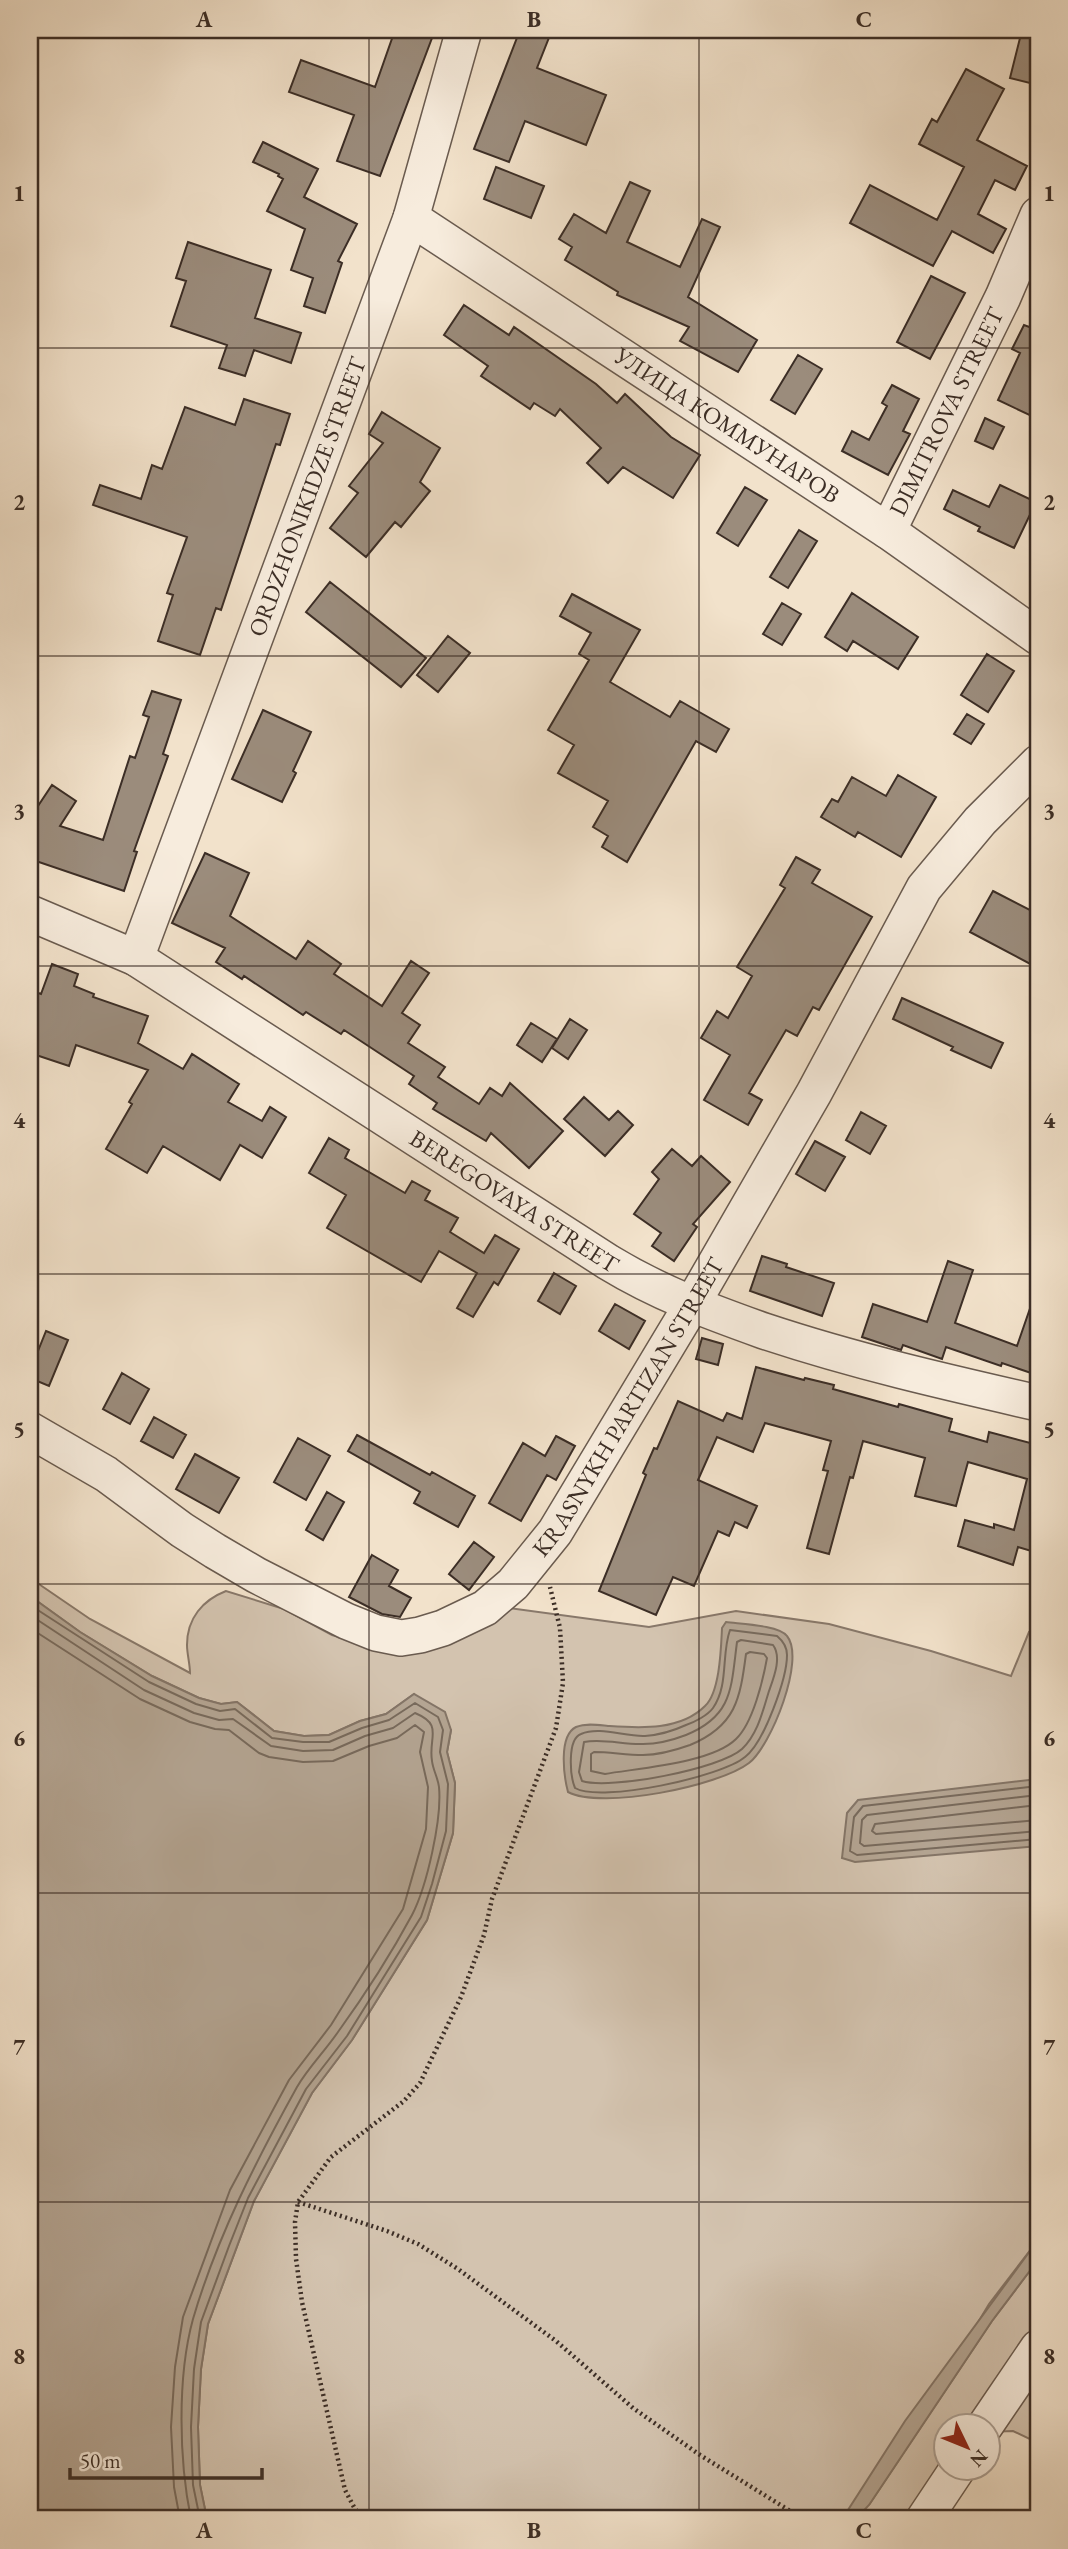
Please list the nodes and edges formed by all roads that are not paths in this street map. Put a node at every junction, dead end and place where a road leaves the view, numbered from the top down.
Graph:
1 (464, 30) edge
2 (1038, 215) edge
3 (411, 218) junction
4 (888, 531) junction
5 (1038, 637) edge
6 (1038, 763) edge
7 (30, 913) edge
8 (136, 958) junction
9 (691, 1306) junction
10 (1038, 1404) edge
11 (30, 1430) edge
12 (1038, 2348) edge
13 (995, 2412) edge
14 (949, 2482) edge
15 (924, 2519) edge

1 - 3 street, ORDZHONIKIDZE STREET
2 - 4 street, DIMITROVA STREET
3 - 4 street, УЛИЦА КОММУНАРОВ
3 - 8 street, ORDZHONIKIDZE STREET
4 - 5 street, УЛИЦА КОММУНАРОВ
6 - 9 street, KRASNYKH PARTIZAN STREET
7 - 8 street, BEREGOVAYA STREET
8 - 9 street, BEREGOVAYA STREET
9 - 10 street, BEREGOVAYA STREET
9 - 11 street, KRASNYKH PARTIZAN STREET
12 - 13 street
14 - 15 street

